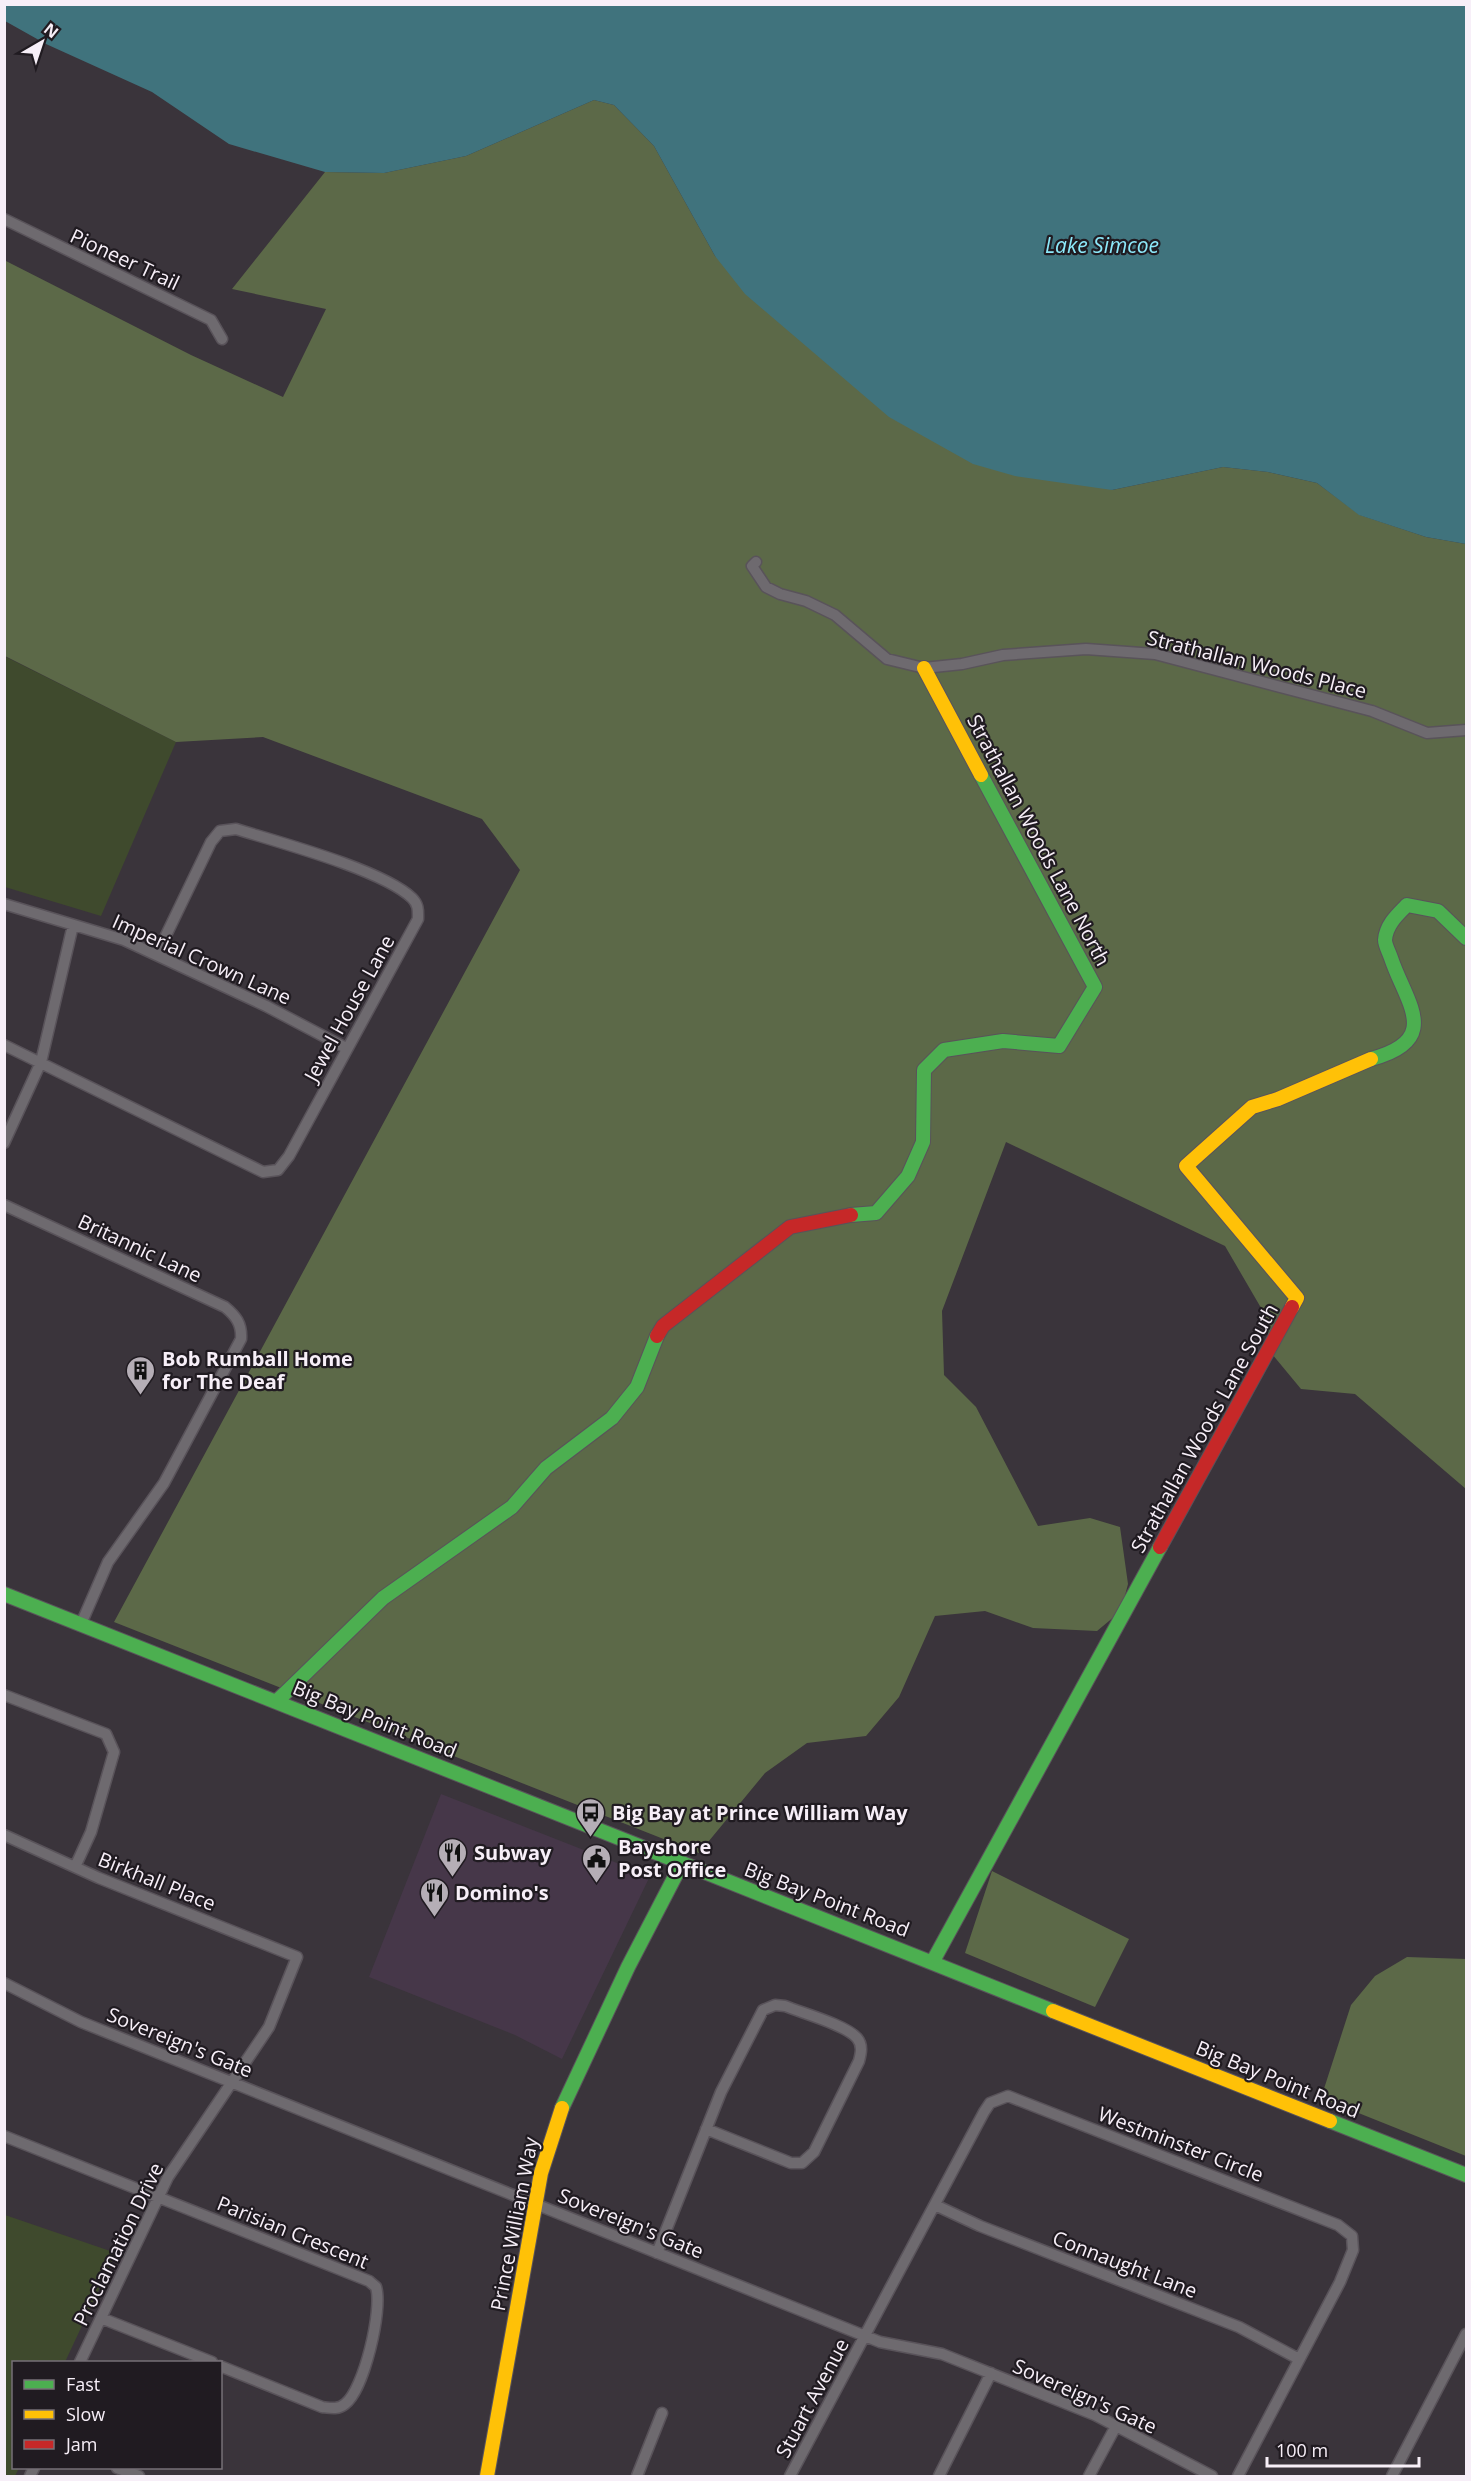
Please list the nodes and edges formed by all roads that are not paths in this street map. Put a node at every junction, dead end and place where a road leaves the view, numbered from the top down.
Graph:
1 (4, 219) edge
2 (222, 339) dead end
3 (756, 562) dead end
4 (924, 668) junction
5 (1467, 730) edge
6 (4, 904) edge
7 (73, 925) junction
8 (1467, 938) edge
9 (158, 954) junction
10 (4, 1045) edge
11 (346, 1048) junction
12 (41, 1062) junction
13 (4, 1143) edge
14 (4, 1205) edge
15 (4, 1594) edge
16 (81, 1624) junction
17 (4, 1695) edge
18 (277, 1701) junction
19 (4, 1835) edge
20 (682, 1863) junction
21 (75, 1867) junction
22 (297, 1957) joint
23 (933, 1961) junction
24 (4, 1983) edge
25 (232, 2082) junction
26 (706, 2129) junction
27 (4, 2136) edge
28 (1467, 2175) edge
29 (157, 2197) junction
30 (535, 2204) junction
31 (935, 2205) junction
32 (657, 2253) junction
33 (101, 2318) junction
34 (1467, 2334) edge
35 (866, 2336) junction
36 (1299, 2359) junction
37 (80, 2361) edge
38 (209, 2361) edge
39 (222, 2367) edge
40 (992, 2373) junction
41 (662, 2413) dead end
42 (1116, 2426) junction
43 (120, 2469) edge
44 (139, 2476) edge
45 (487, 2476) edge
46 (637, 2476) edge
47 (790, 2476) edge
48 (939, 2476) edge
49 (1089, 2476) edge
50 (1212, 2476) edge
51 (1238, 2476) edge
52 (1392, 2476) edge

1 - 2 street, Pioneer Trail
3 - 4 street, Strathallan Woods Place
4 - 5 street, Strathallan Woods Place
4 - 18 street, Strathallan Woods Lane North
6 - 7 street, Imperial Crown Lane
7 - 9 street, Imperial Crown Lane
7 - 12 street
8 - 23 street, Strathallan Woods Lane South
9 - 11 street, Imperial Crown Lane
9 - 11 street, Jewel House Lane
10 - 12 street, Jewel House Lane
11 - 12 street, Jewel House Lane
12 - 13 street
14 - 16 street, Britannic Lane
15 - 16 street, Big Bay Point Road
16 - 18 street, Big Bay Point Road
17 - 21 street
18 - 20 street, Big Bay Point Road
19 - 21 street, Birkhall Place
20 - 23 street, Big Bay Point Road
20 - 30 street, Prince William Way
21 - 22 street, Birkhall Place
22 - 25 street, Proclamation Drive
23 - 28 street, Big Bay Point Road
24 - 25 street, Sovereign's Gate
25 - 29 street, Proclamation Drive
25 - 30 street, Sovereign's Gate
26 - 26 street
26 - 32 street
27 - 29 street
29 - 33 street, Proclamation Drive
29 - 39 street, Parisian Crescent
30 - 32 street, Sovereign's Gate
30 - 45 street, Prince William Way
31 - 35 street, Westminster Circle
31 - 36 street, Connaught Lane
31 - 36 street, Westminster Circle
32 - 35 street, Sovereign's Gate
33 - 37 street, Proclamation Drive
33 - 38 street
34 - 52 street
35 - 40 street, Sovereign's Gate
35 - 47 street, Stuart Avenue
36 - 51 street, Westminster Circle
40 - 42 street, Sovereign's Gate
40 - 48 street
41 - 46 street
42 - 49 street
42 - 50 street, Sovereign's Gate
43 - 44 street

